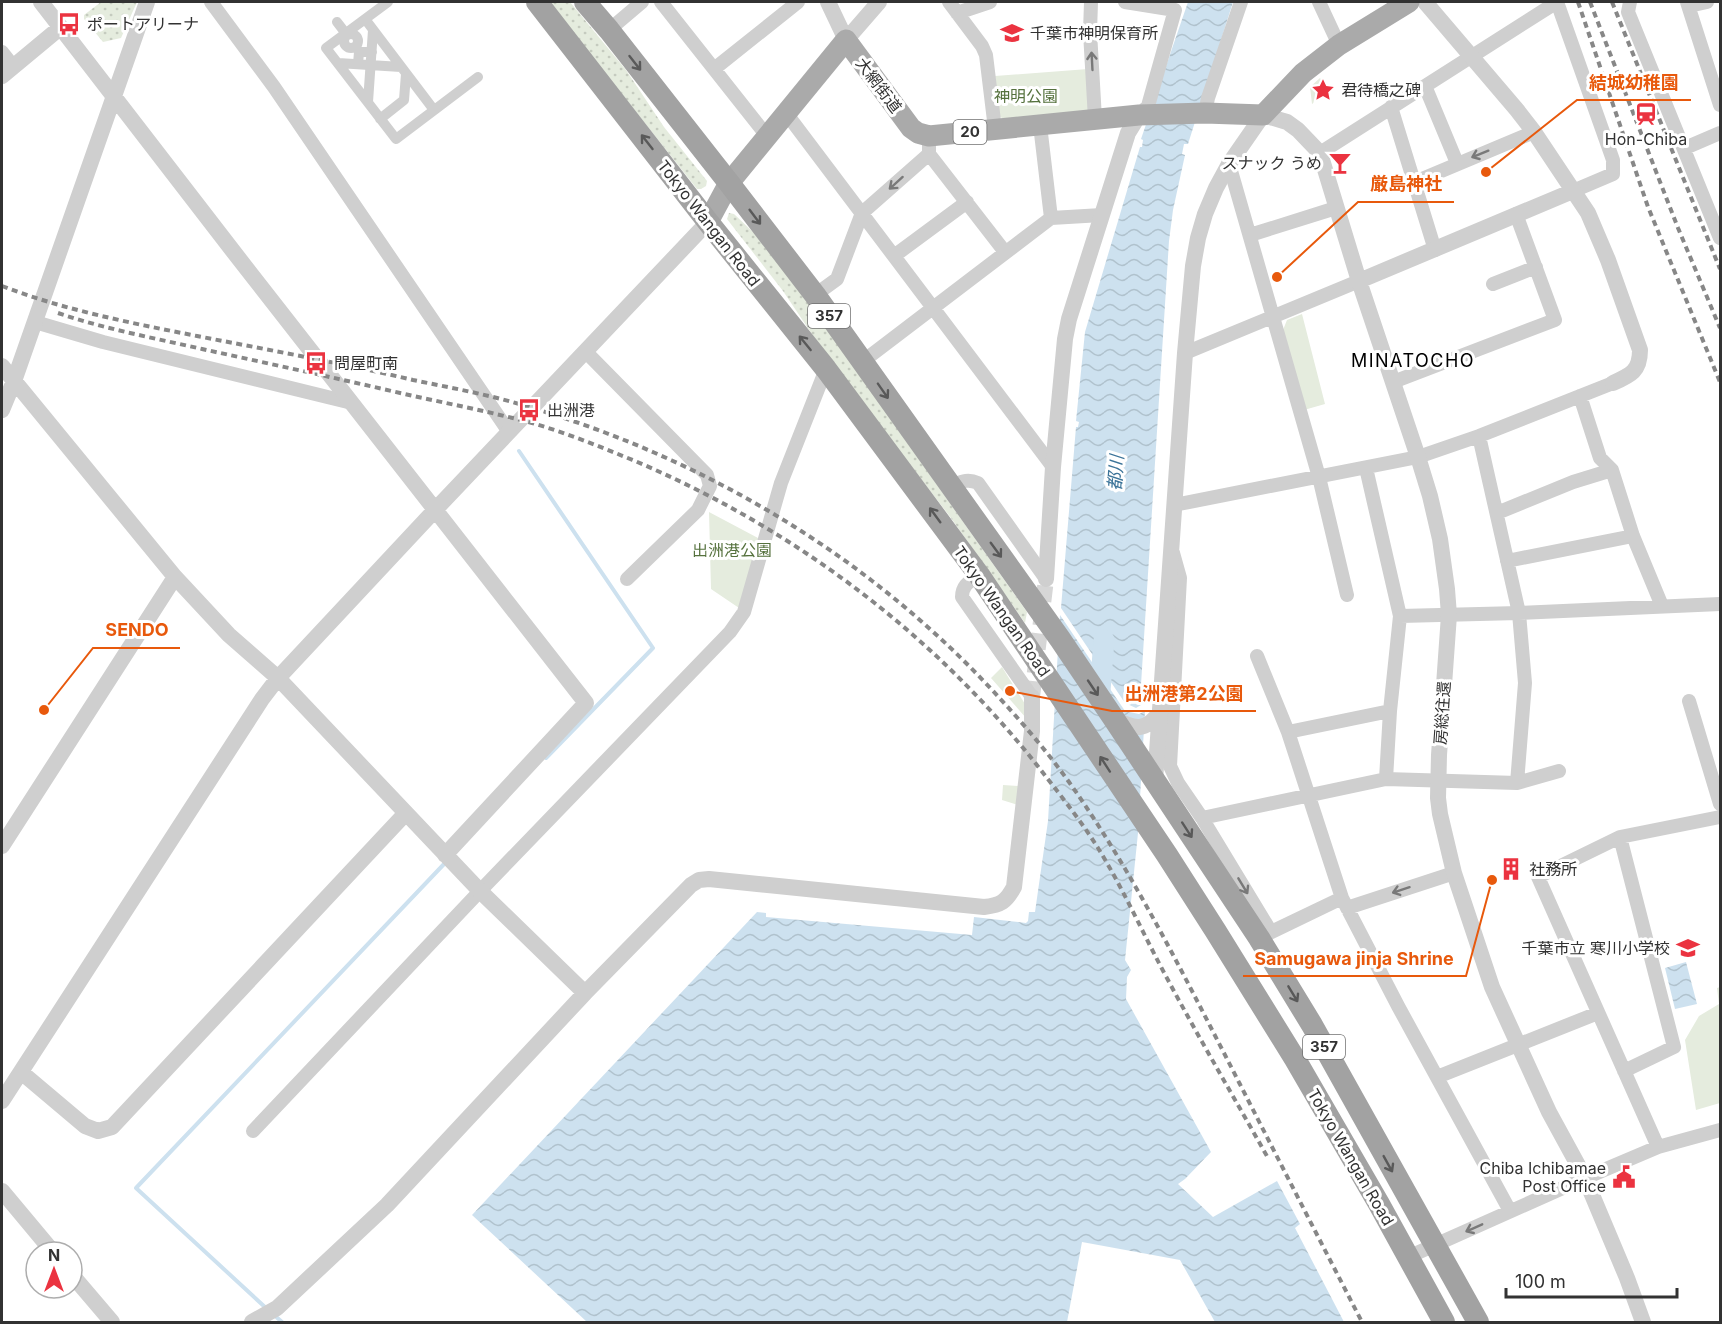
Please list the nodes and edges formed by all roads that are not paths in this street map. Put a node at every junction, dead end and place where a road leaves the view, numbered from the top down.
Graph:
1 (41, 2) edge
2 (147, 2) edge
3 (211, 2) edge
4 (388, 2) edge
5 (537, 2) edge
6 (585, 2) edge
7 (642, 2) edge
8 (661, 2) edge
9 (798, 2) edge
10 (828, 2) edge
11 (879, 2) edge
12 (949, 2) edge
13 (990, 2) edge
14 (1091, 2) edge
15 (1125, 2) edge
16 (1241, 2) edge
17 (1319, 2) edge
18 (1409, 2) edge
19 (1425, 2) edge
20 (1557, 2) edge
21 (1630, 2) edge
22 (1707, 2) edge
23 (1142, 3) edge
24 (1688, 4) edge
25 (957, 13) junction
26 (365, 19) junction
27 (337, 22) dead end
28 (60, 27) junction
29 (373, 30) junction
30 (609, 30) junction
31 (346, 34) junction
32 (846, 40) junction
33 (1339, 45) junction
34 (357, 49) junction
35 (2, 52) edge
36 (372, 52) junction
37 (1471, 56) junction
38 (338, 63) junction
39 (1714, 63) edge
40 (358, 64) junction
41 (714, 69) junction
42 (404, 70) junction
43 (7, 71) edge
44 (478, 77) dead end
45 (1425, 86) junction
46 (115, 98) junction
47 (368, 102) junction
48 (1720, 105) edge
49 (1391, 107) junction
50 (434, 110) junction
51 (786, 113) junction
52 (1205, 113) junction
53 (1139, 115) junction
54 (1263, 115) junction
55 (380, 119) junction
56 (1095, 119) junction
57 (1040, 125) junction
58 (995, 129) junction
59 (1534, 132) junction
60 (1720, 133) edge
61 (767, 136) junction
62 (929, 145) junction
63 (1685, 148) junction
64 (1320, 153) junction
65 (1457, 163) junction
66 (1229, 164) junction
67 (1415, 182) junction
68 (729, 183) junction
69 (1573, 191) junction
70 (968, 202) junction
71 (1336, 208) junction
72 (862, 213) junction
73 (1516, 214) junction
74 (1102, 215) junction
75 (1051, 218) junction
76 (708, 222) junction
77 (1719, 229) edge
78 (1250, 236) junction
79 (1435, 250) junction
80 (1005, 252) junction
81 (894, 256) junction
82 (1536, 267) junction
83 (1359, 281) junction
84 (1493, 284) dead end
85 (815, 295) junction
86 (932, 307) junction
87 (1274, 317) junction
88 (35, 322) junction
89 (586, 352) junction
90 (1185, 353) junction
91 (862, 362) junction
92 (2, 366) edge
93 (826, 369) junction
94 (14, 381) junction
95 (1393, 382) junction
96 (1613, 383) joint
97 (1580, 396) junction
98 (352, 403) junction
99 (2, 410) edge
100 (509, 432) junction
101 (1479, 436) junction
102 (1418, 457) junction
103 (1053, 467) junction
104 (1366, 468) junction
105 (1612, 470) junction
106 (1319, 477) junction
107 (951, 486) junction
108 (1174, 505) junction
109 (435, 510) junction
110 (1497, 513) junction
111 (1633, 536) junction
112 (1171, 546) junction
113 (1508, 561) junction
114 (979, 575) junction
115 (175, 577) junction
116 (627, 579) dead end
117 (1046, 579) joint
118 (1347, 595) dead end
119 (1720, 604) edge
120 (1662, 606) junction
121 (1519, 612) junction
122 (1449, 615) junction
123 (1400, 616) junction
124 (1257, 656) dead end
125 (278, 678) junction
126 (1032, 697) joint
127 (1689, 701) dead end
128 (1161, 711) junction
129 (1390, 711) junction
130 (1114, 718) junction
131 (1288, 732) junction
132 (1559, 771) dead end
133 (1149, 772) junction
134 (1386, 779) junction
135 (1439, 782) junction
136 (1517, 783) junction
137 (1308, 796) junction
138 (1720, 804) edge
139 (405, 814) junction
140 (1720, 817) edge
141 (1202, 818) junction
142 (1620, 837) junction
143 (2, 846) edge
144 (448, 858) junction
145 (1454, 873) junction
146 (480, 891) junction
147 (1345, 903) junction
148 (1265, 935) junction
149 (585, 993) junction
150 (1598, 1013) junction
151 (1518, 1044) junction
152 (1624, 1071) junction
153 (21, 1072) junction
154 (1437, 1077) junction
155 (2, 1101) edge
156 (1720, 1130) edge
157 (254, 1131) dead end
158 (1658, 1147) junction
159 (1585, 1178) junction
160 (2, 1191) edge
161 (1379, 1204) junction
162 (1510, 1211) junction
163 (43, 1240) edge
164 (1434, 1246) junction
165 (1408, 1257) junction
166 (84, 1289) edge
167 (264, 1316) edge
168 (112, 1323) edge
169 (1444, 1323) edge
170 (1478, 1323) edge
171 (1643, 1323) edge

1 - 28 street
2 - 46 street
3 - 100 street
4 - 26 street
76 -> 5 highway, Tokyo Wangan Road / 357
6 - 30 highway, Tokyo Wangan Road / 357
7 - 30 street
8 - 41 street
9 - 41 street
10 - 32 street
11 - 32 street
12 - 25 street
13 - 25 street
56 -> 14 street
15 - 23 street
16 - 52 street
17 - 33 street
18 - 33 main road
19 - 37 street
20 - 37 street
20 - 69 street
21 - 63 street
22 - 24 street
23 - 53 street
24 - 39 street
25 - 58 street
26 - 29 street
26 - 31 street
27 - 31 street
28 - 43 street
28 - 46 street
29 - 36 street
29 - 42 street
30 -> 68 highway, Tokyo Wangan Road / 357
31 - 34 street
31 - 38 street
32 - 51 main road, 大網街道
32 - 62 main road, 大網街道 / 20
33 - 54 main road
34 - 36 street
34 - 40 street
35 - 43 street
36 - 47 street
37 - 45 street
37 - 59 street
38 - 40 street
38 - 47 street
39 - 48 street
40 - 42 street
41 - 61 street
42 - 50 street
42 - 55 street
44 - 50 street
45 - 49 street
45 - 65 street
46 - 88 street
46 - 98 street
47 - 55 street
49 - 64 street
49 - 67 street
50 - 55 street
51 - 61 main road, 大網街道
51 - 72 street
52 - 53 main road, 20
52 - 54 main road, 20
53 - 56 main road, 20
53 - 74 street
54 - 64 street, 房総往還
54 - 66 street
56 - 57 main road, 20
57 - 58 main road, 20
57 - 75 street
58 - 62 main road, 20
59 -> 65 street
59 - 69 street
60 - 63 street
61 - 68 main road, 大網街道
62 - 70 street
62 -> 72 street
63 - 77 street
64 - 71 street, 房総往還
65 - 67 street
66 - 78 street
66 - 90 street
67 - 79 street
68 - 76 main road, 大網街道
68 -> 85 highway, Tokyo Wangan Road / 357
69 - 73 street
69 - 96 street
70 - 80 street
70 - 81 street
71 - 78 street
71 - 83 street, 房総往還
72 - 81 street
72 - 85 street
73 - 79 street
73 - 82 street
74 - 75 street
74 - 103 street
75 - 80 street
76 - 89 street
93 -> 76 highway, Tokyo Wangan Road / 357
78 - 87 street
79 - 83 street
80 - 86 street
81 - 86 street
82 - 84 street
82 - 95 street
83 - 87 street
83 - 95 street, 房総往還
85 - 91 highway, Tokyo Wangan Road / 357
86 - 91 street
86 - 103 street
87 - 90 street
87 - 106 street
88 - 94 street
88 - 98 street
89 - 100 street
89 - 116 street
90 - 108 street
91 -> 107 highway, Tokyo Wangan Road / 357
92 - 94 street
114 -> 93 highway, Tokyo Wangan Road / 357
93 - 146 street
94 - 99 street
94 - 115 street
95 - 102 street, 房総往還
96 - 97 street
97 - 101 street
97 - 105 street
98 - 109 street
100 - 109 street
101 - 102 street
101 - 110 street
102 - 104 street
102 - 122 street, 房総往還
103 - 117 street
104 - 106 street
104 - 123 street
105 - 110 street
105 - 111 street
106 - 108 street
106 - 118 street
107 - 117 street
107 -> 130 highway, Tokyo Wangan Road / 357
108 - 112 street
109 - 125 street
109 - 144 street
110 - 113 street
111 - 113 street
111 - 120 street
112 - 128 street
112 - 141 street
113 - 121 street
114 - 126 street
161 -> 114 highway, Tokyo Wangan Road / 357
115 - 125 street
115 - 143 street
119 - 120 street
120 - 121 street
121 - 122 street
121 - 136 street
122 - 123 street
122 - 135 street, 房総往還
123 - 129 street
124 - 131 street
125 - 139 street
125 - 153 street
126 - 149 street
127 - 138 street
128 - 130 street
128 - 133 street
129 - 131 street
129 - 134 street
130 - 133 highway, Tokyo Wangan Road / 357
131 - 137 street
132 - 136 street
133 -> 148 highway, Tokyo Wangan Road / 357
133 - 161 highway
134 - 135 street
134 - 137 street
135 - 136 street
135 - 145 street, 房総往還
137 - 141 street
137 - 147 street
139 - 144 street
139 - 153 street
140 - 142 street
141 -> 148 street
142 - 150 street
142 - 152 street
144 - 146 street
145 -> 147 street
145 - 151 street, 房総往還
146 - 149 street
146 - 157 street
147 - 148 street
147 - 154 street
148 -> 164 highway, Tokyo Wangan Road / 357
149 - 167 street
150 - 151 street
150 - 152 street
151 - 154 street
151 - 159 street, 房総往還
152 - 158 street
153 - 155 street
154 - 162 street
156 - 158 street
158 - 159 street
159 - 162 street
159 - 171 street, 房総往還
160 - 163 street
161 - 165 highway, Tokyo Wangan Road / 357
162 -> 164 street
164 - 165 street
164 - 170 highway, Tokyo Wangan Road / 357
165 - 169 highway, Tokyo Wangan Road / 357
166 - 168 street

